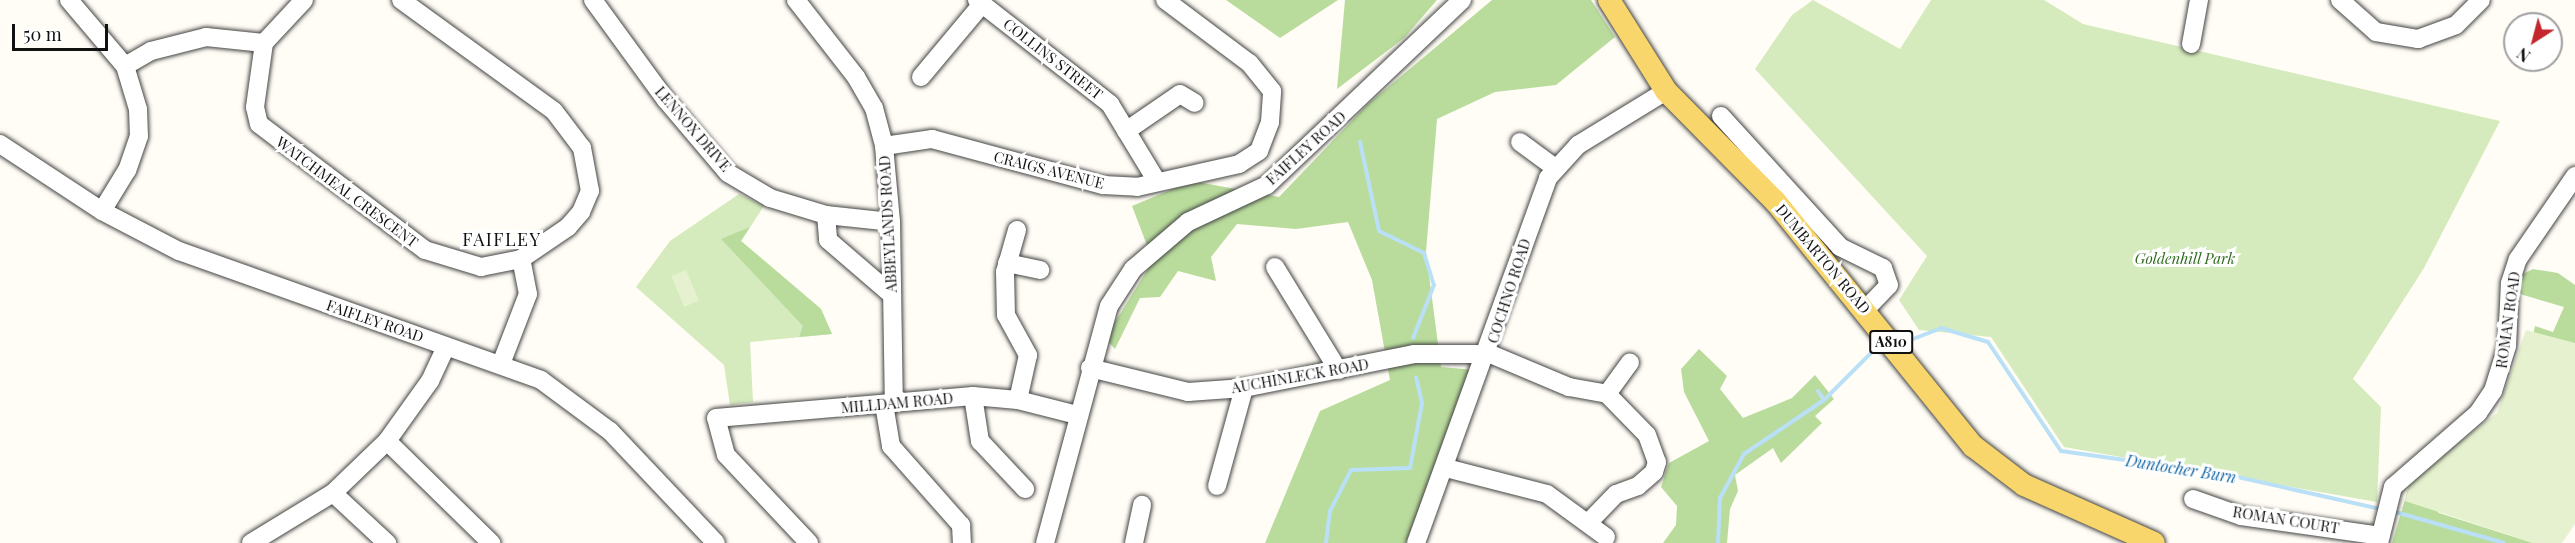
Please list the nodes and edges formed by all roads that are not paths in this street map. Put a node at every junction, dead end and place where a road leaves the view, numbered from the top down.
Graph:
1 (69, 0) edge
2 (304, 0) edge
3 (401, 0) edge
4 (593, 0) edge
5 (796, 0) edge
6 (1165, 0) edge
7 (1462, 0) edge
8 (1609, 0) edge
9 (2199, 0) edge
10 (2340, 0) edge
11 (2481, 0) edge
12 (979, 2) edge
13 (264, 43) junction
14 (2191, 44) dead end
15 (125, 66) junction
16 (921, 77) dead end
17 (1666, 91) junction
18 (1196, 103) dead end
19 (1721, 116) dead end
20 (1126, 131) junction
21 (1520, 142) dead end
22 (0, 144) edge
23 (884, 146) junction
24 (1554, 167) junction
25 (2575, 176) edge
26 (1156, 180) junction
27 (102, 211) junction
28 (825, 215) junction
29 (891, 222) junction
30 (1017, 230) dead end
31 (521, 259) junction
32 (1007, 263) junction
33 (1275, 267) dead end
34 (1040, 270) dead end
35 (892, 295) junction
36 (1865, 310) junction
37 (446, 346) junction
38 (1483, 353) junction
39 (1630, 362) dead end
40 (501, 364) junction
41 (1090, 368) junction
42 (1338, 370) junction
43 (1244, 388) junction
44 (1607, 394) junction
45 (973, 396) junction
46 (1018, 400) junction
47 (889, 404) junction
48 (1077, 415) junction
49 (387, 441) junction
50 (1446, 468) junction
51 (1217, 486) dead end
52 (1025, 489) dead end
53 (333, 493) junction
54 (2193, 499) dead end
55 (1142, 505) dead end
56 (1588, 523) junction
57 (2381, 535) edge
58 (1606, 537) dead end
59 (251, 543) edge
60 (387, 543) edge
61 (491, 543) edge
62 (716, 543) edge
63 (809, 543) edge
64 (962, 543) edge
65 (1045, 543) edge
66 (1134, 543) edge
67 (1416, 543) edge
68 (2154, 543) edge

1 - 15 street
2 - 13 street
3 - 31 street, WATCHMEAL CRESCENT
4 - 28 street, LENNOX DRIVE
5 - 23 street, ABBEYLANDS ROAD
6 - 26 street, CRAIGS AVENUE
7 - 41 street, FAIFLEY ROAD
8 - 17 main road, DUMBARTON ROAD / A810
9 - 14 street
10 - 11 street
12 - 16 street, COLLINS STREET
12 - 20 street, COLLINS STREET
13 - 15 street
13 - 31 street, WATCHMEAL CRESCENT
15 - 27 street
17 - 24 street, COCHNO ROAD
17 - 36 main road, DUMBARTON ROAD / A810
18 - 20 street
19 - 36 street
20 - 26 street, COLLINS STREET
21 - 24 street
22 - 27 street, FAIFLEY ROAD
23 - 26 street, CRAIGS AVENUE
23 - 29 street, ABBEYLANDS ROAD
24 - 38 street, COCHNO ROAD
25 - 57 street, ROMAN ROAD
27 - 37 street, FAIFLEY ROAD
28 - 29 street, LENNOX DRIVE
28 - 35 street
29 - 35 street, ABBEYLANDS ROAD
30 - 32 street
31 - 40 street
32 - 34 street
32 - 46 street
33 - 42 street
35 - 47 street, ABBEYLANDS ROAD
36 - 68 main road, DUMBARTON ROAD / A810
37 - 40 street, FAIFLEY ROAD
37 - 49 street
38 - 42 street, AUCHINLECK ROAD
38 - 44 street
38 - 50 street, COCHNO ROAD
39 - 44 street
40 - 62 street, FAIFLEY ROAD
41 - 43 street, AUCHINLECK ROAD
41 - 48 street, FAIFLEY ROAD
42 - 43 street, AUCHINLECK ROAD
43 - 51 street
44 - 56 street
45 - 46 street, MILLDAM ROAD
45 - 47 street, MILLDAM ROAD
45 - 52 street
46 - 48 street, MILLDAM ROAD
47 - 63 street, MILLDAM ROAD
47 - 64 street, ABBEYLANDS ROAD
48 - 65 street, FAIFLEY ROAD
49 - 53 street
49 - 61 street
50 - 56 street
50 - 67 street, COCHNO ROAD
53 - 59 street
53 - 60 street
54 - 57 street, ROMAN COURT
55 - 66 street
56 - 58 street

